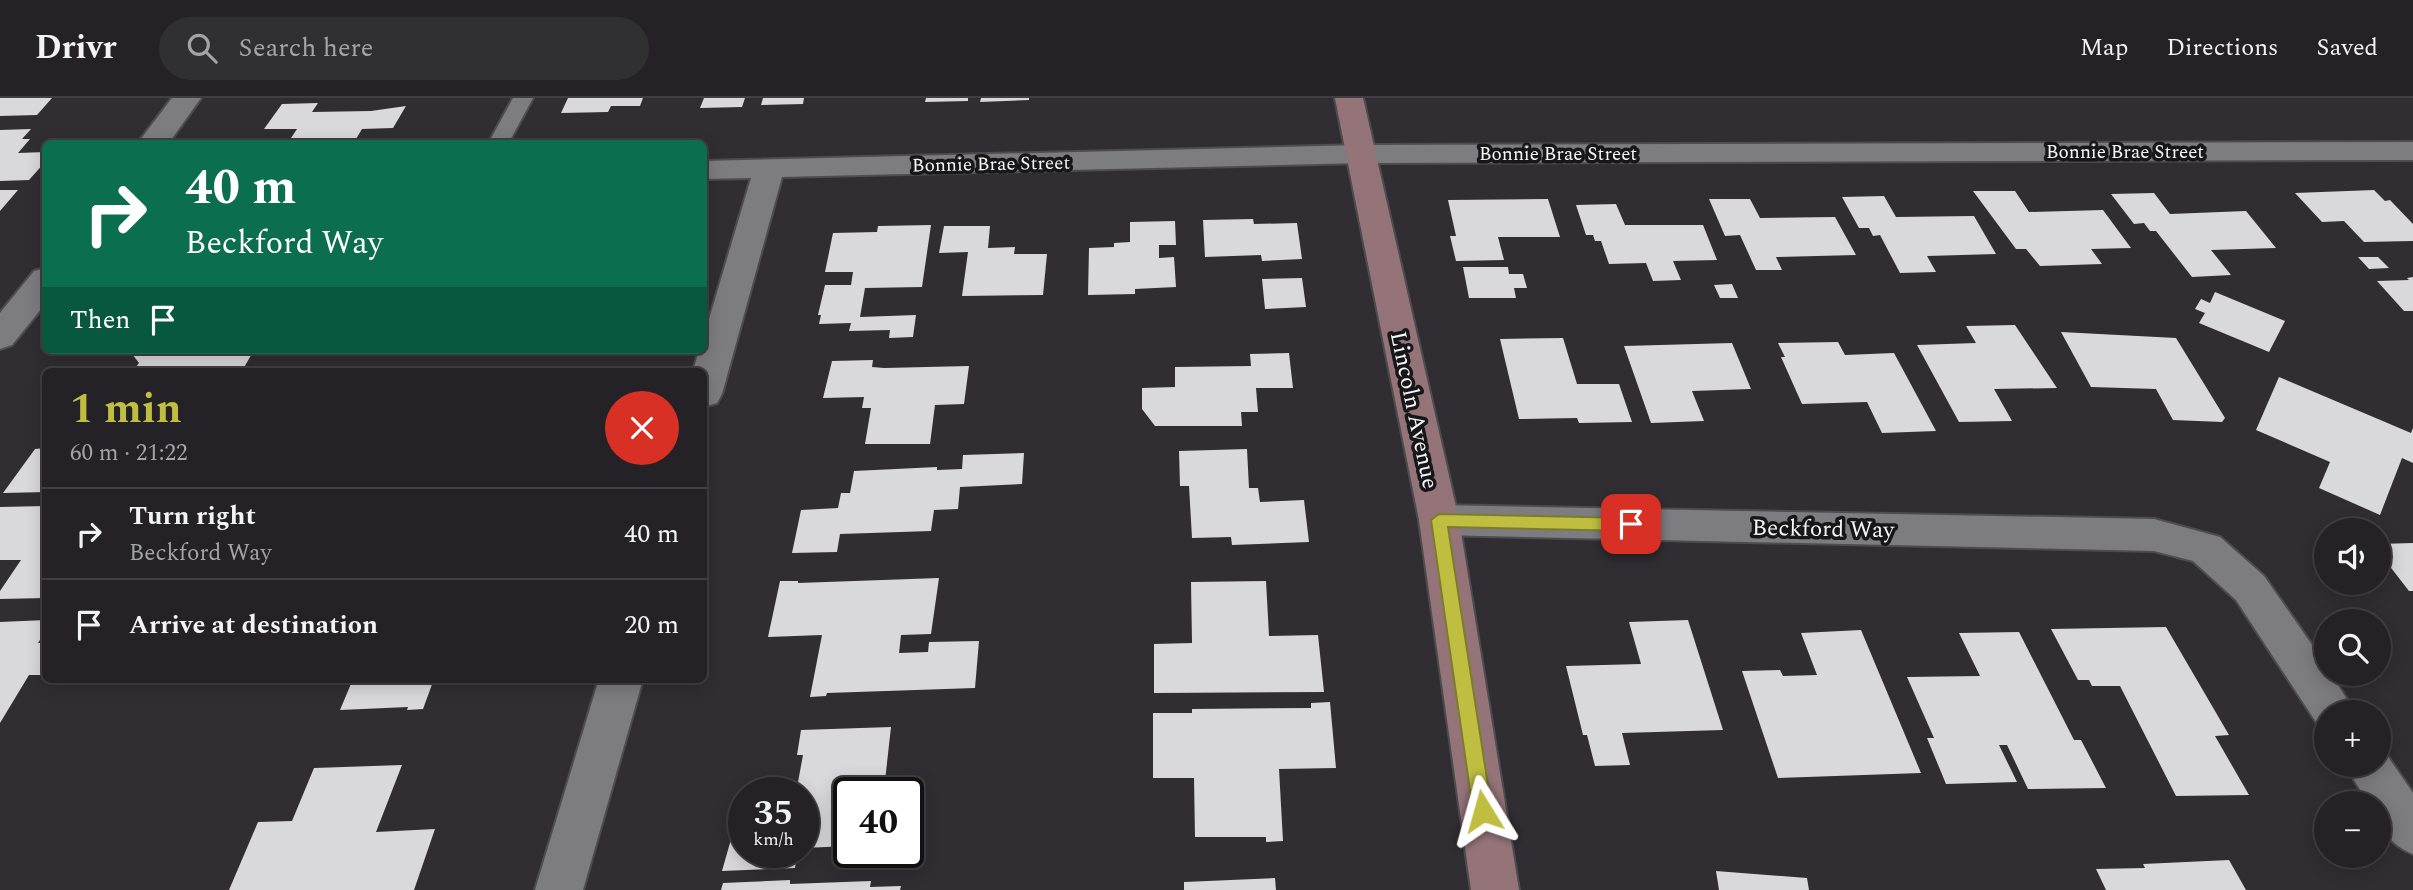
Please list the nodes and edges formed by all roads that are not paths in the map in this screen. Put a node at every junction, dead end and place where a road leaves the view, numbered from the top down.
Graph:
1 (187, 98) edge
2 (523, 98) edge
3 (1349, 98) edge
4 (155, 140) edge
5 (500, 140) edge
6 (2413, 150) edge
7 (1360, 154) junction
8 (769, 169) junction
9 (707, 170) edge
10 (42, 284) edge
11 (0, 337) edge
12 (707, 384) edge
13 (1439, 520) junction
14 (620, 683) edge
15 (2325, 700) edge
16 (2376, 777) edge
17 (2413, 832) edge
18 (559, 890) edge
19 (1494, 890) edge

1 - 4 street
2 - 5 lane
3 - 7 street, Lincoln Avenue
6 - 7 street, Bonnie Brae Street
7 - 8 street, Bonnie Brae Street
7 - 13 street, Lincoln Avenue
8 - 9 street, Bonnie Brae Street
8 - 12 street
10 - 11 street
13 - 15 street, Beckford Way
13 - 19 street, Lincoln Avenue
14 - 18 street
16 - 17 street

